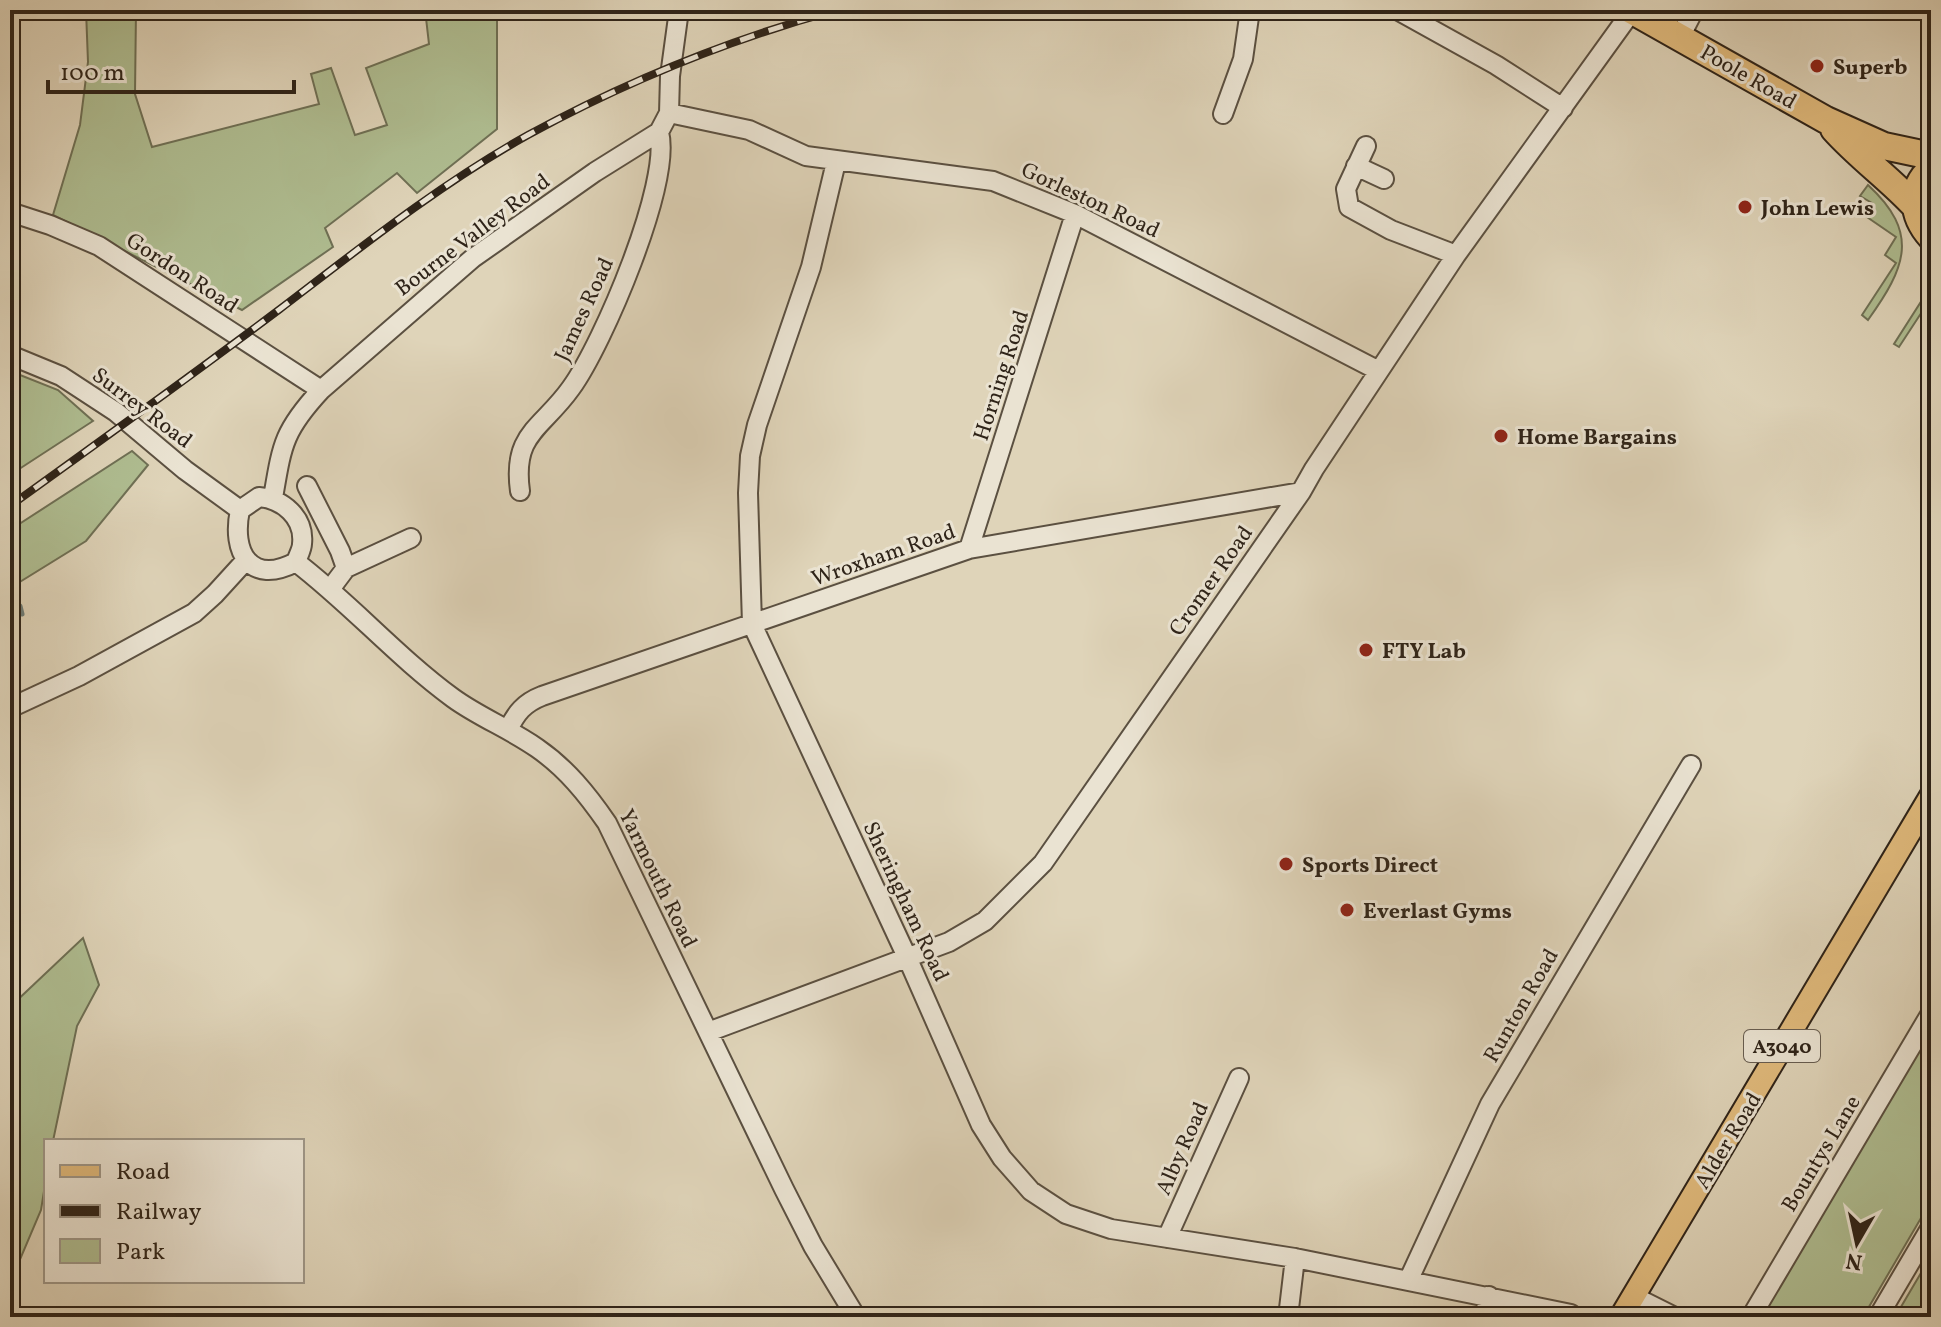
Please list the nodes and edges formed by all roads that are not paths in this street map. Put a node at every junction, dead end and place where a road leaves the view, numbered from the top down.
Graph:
1 (679, 10) edge
2 (1250, 10) edge
3 (1397, 10) edge
4 (1632, 10) edge
5 (1694, 10) edge
6 (1680, 37) junction
7 (1563, 108) junction
8 (669, 113) junction
9 (1223, 114) dead end
10 (1826, 120) junction
11 (659, 132) junction
12 (1366, 146) dead end
13 (1931, 156) edge
14 (836, 162) junction
15 (1356, 166) junction
16 (1931, 169) edge
17 (1384, 179) dead end
18 (1915, 206) junction
19 (10, 212) edge
20 (1075, 214) junction
21 (1931, 237) edge
22 (1456, 255) junction
23 (10, 355) edge
24 (1379, 371) junction
25 (321, 390) junction
26 (307, 486) dead end
27 (520, 491) dead end
28 (1301, 492) junction
29 (273, 498) junction
30 (240, 510) junction
31 (411, 538) dead end
32 (969, 549) junction
33 (246, 560) junction
34 (296, 562) junction
35 (346, 568) junction
36 (331, 588) junction
37 (752, 624) junction
38 (10, 708) edge
39 (508, 730) junction
40 (1691, 765) dead end
41 (1931, 796) edge
42 (1925, 822) edge
43 (907, 957) junction
44 (1931, 1013) edge
45 (708, 1032) junction
46 (1239, 1078) dead end
47 (1931, 1227) edge
48 (1167, 1238) junction
49 (1295, 1258) junction
50 (1409, 1279) junction
51 (1489, 1296) junction
52 (1633, 1296) junction
53 (1571, 1314) dead end
54 (856, 1317) edge
55 (1288, 1317) edge
56 (1484, 1317) edge
57 (1621, 1317) edge
58 (1675, 1317) edge
59 (1751, 1317) edge
60 (1878, 1317) edge

1 - 8 street
2 - 9 street
3 - 7 street
4 - 6 highway, Poole Road
4 - 7 street, Cromer Road
5 - 6 street
6 - 10 highway, Poole Road
7 - 22 street, Cromer Road
8 - 11 street
8 - 14 street, Gorleston Road
10 - 13 highway, Poole Road
10 - 18 highway, Poole Road
11 - 25 street, Bourne Valley Road
11 - 27 street, James Road
12 - 15 street
14 - 20 street, Gorleston Road
14 - 37 street, Sheringham Road
15 - 17 street
15 - 22 street
16 - 18 highway
18 - 21 highway, Poole Road
19 - 25 street, Gordon Road
20 - 24 street, Gorleston Road
20 - 32 street, Horning Road
22 - 24 street, Cromer Road
23 - 30 street, Surrey Road
24 - 28 street, Cromer Road
25 - 29 street, Bourne Valley Road
26 - 35 street
28 - 32 street, Wroxham Road
28 - 43 street, Cromer Road
29 - 30 street
29 - 34 street
30 - 33 street
31 - 35 street
32 - 37 street, Wroxham Road
33 - 34 street
33 - 38 street
34 - 36 street, Yarmouth Road
35 - 36 street
36 - 39 street, Yarmouth Road
37 - 39 street, Wroxham Road
37 - 43 street, Sheringham Road
39 - 45 street, Yarmouth Road
40 - 50 street, Runton Road
41 - 42 main road, Alder Road / A3040
42 - 52 main road, Alder Road / A3040
43 - 45 street, Cromer Road
43 - 48 street, Sheringham Road
44 - 59 street, Bountys Lane
45 - 54 street, Yarmouth Road
46 - 48 street, Alby Road
47 - 60 street
48 - 49 street, Sheringham Road
49 - 50 street, Sheringham Road
49 - 55 street
50 - 51 street, Sheringham Road
51 - 53 street, Sheringham Road
51 - 56 street
52 - 57 main road, Alder Road / A3040
52 - 58 street

